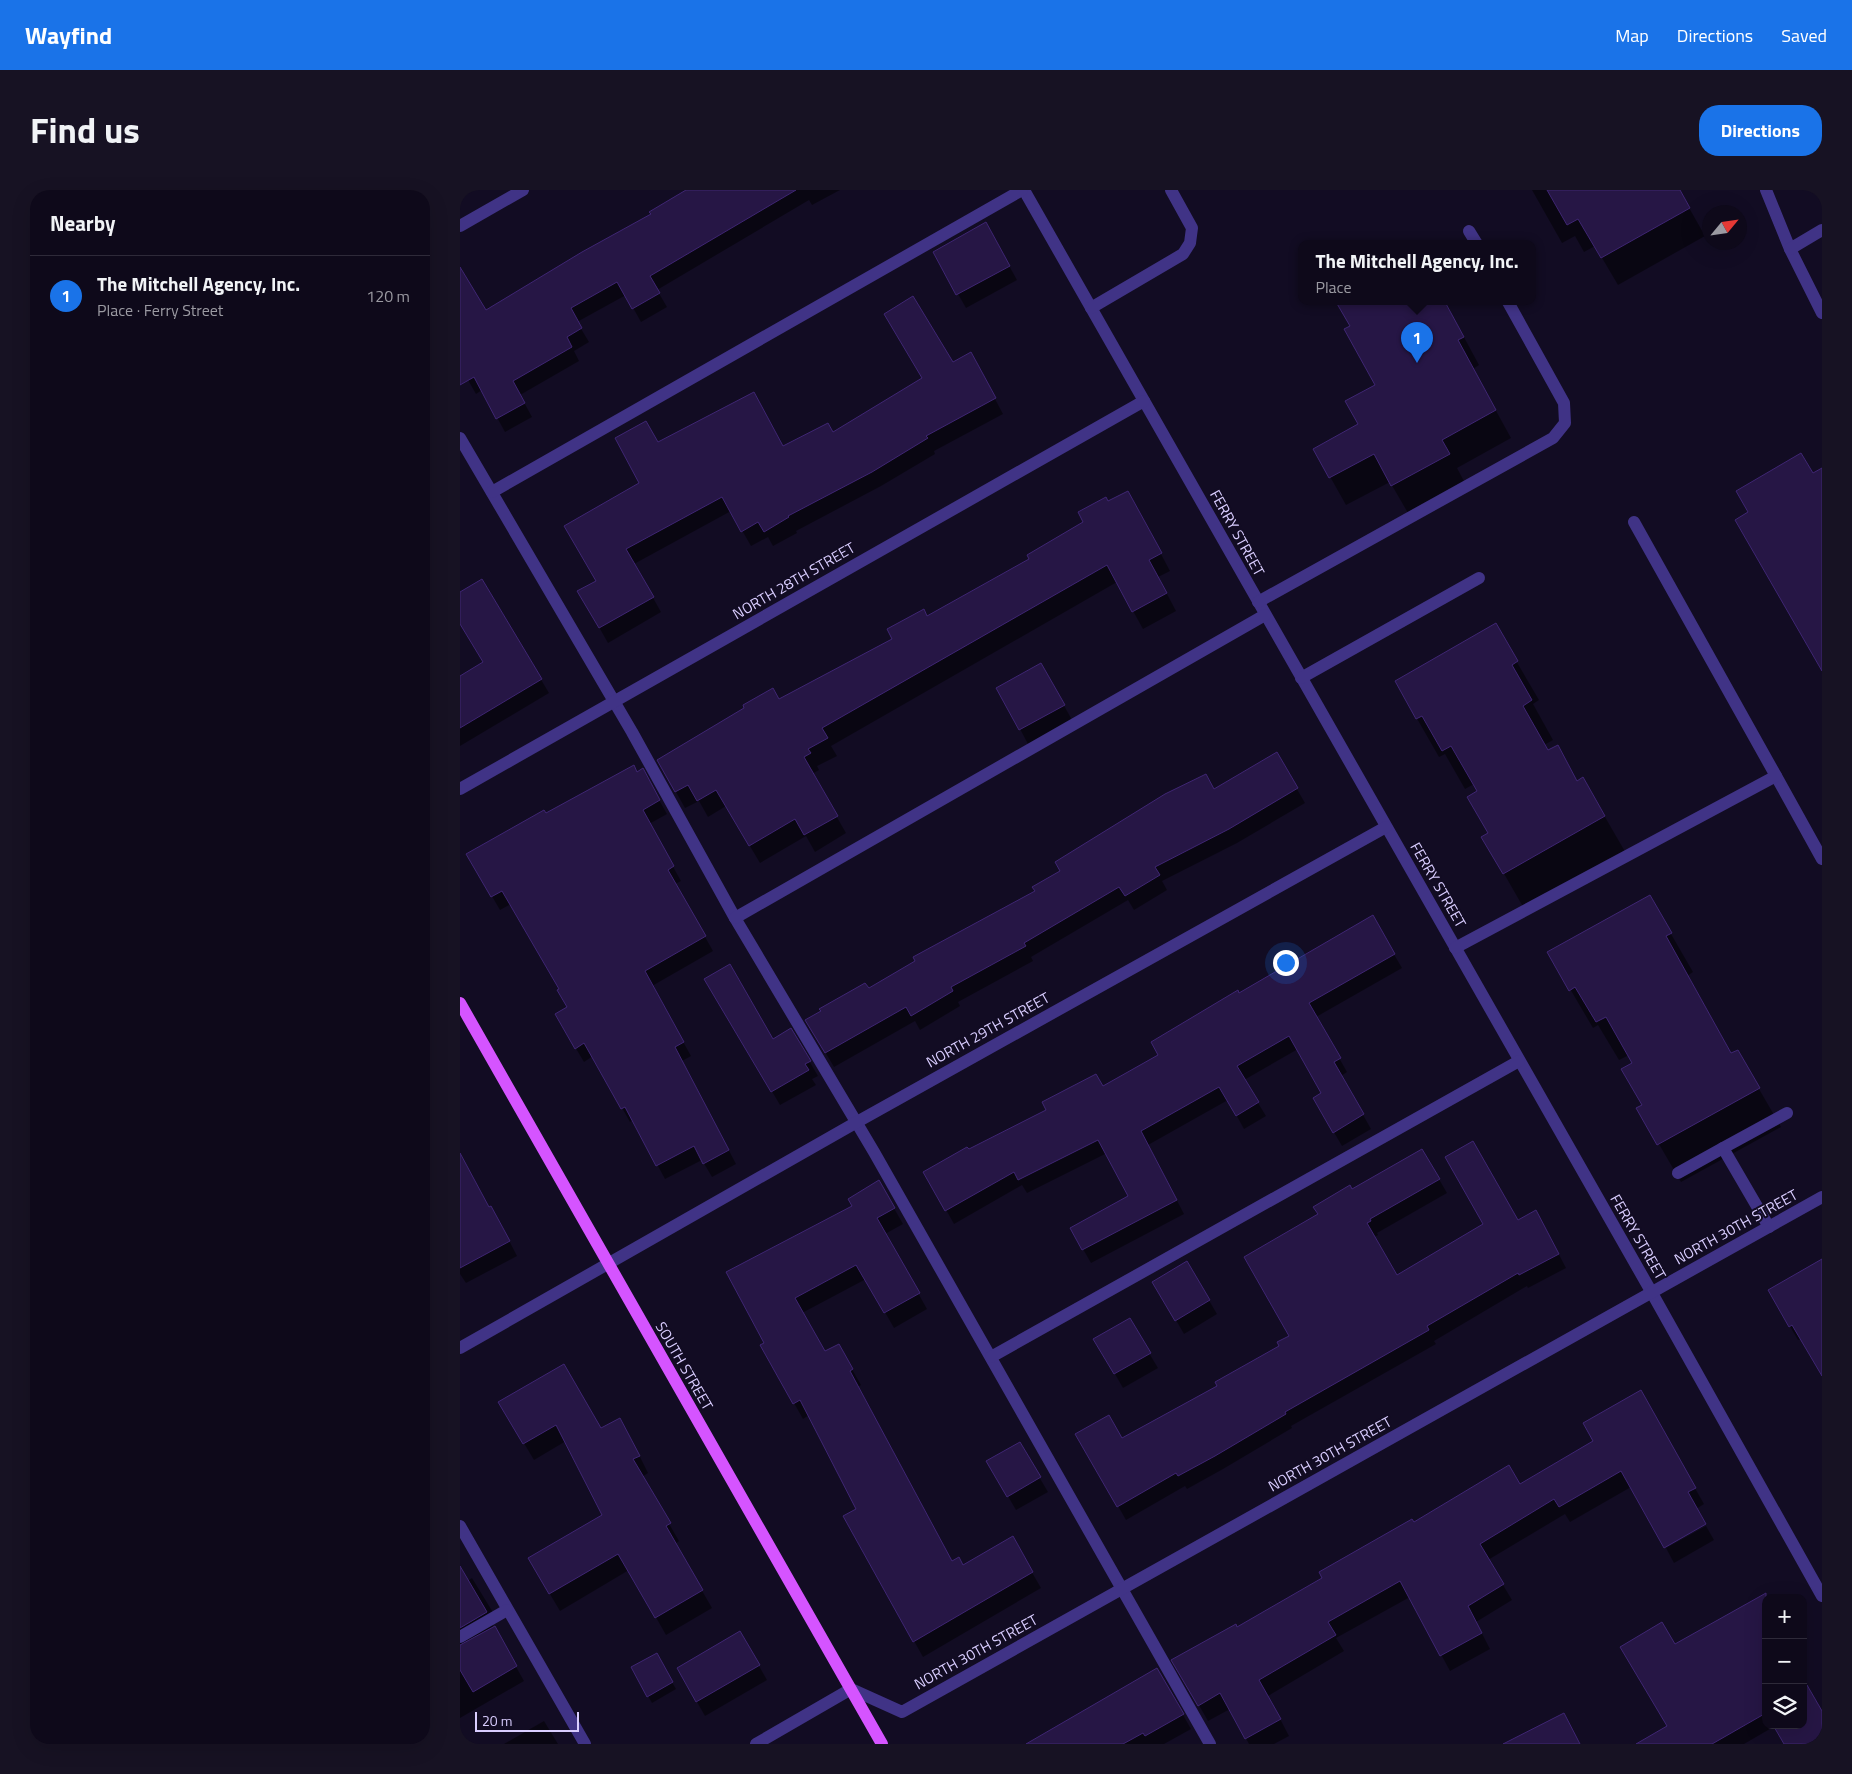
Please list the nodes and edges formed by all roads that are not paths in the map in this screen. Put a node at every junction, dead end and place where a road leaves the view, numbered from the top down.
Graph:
1 (522, 190) edge
2 (1023, 190) edge
3 (1171, 190) edge
4 (1766, 190) edge
5 (460, 226) edge
6 (1822, 230) edge
7 (1469, 231) dead end
8 (1475, 240) edge
9 (1790, 249) junction
10 (1510, 305) edge
11 (1091, 308) junction
12 (1822, 313) edge
13 (1144, 401) junction
14 (460, 438) edge
15 (492, 492) junction
16 (1634, 522) dead end
17 (1479, 578) dead end
18 (1258, 602) junction
19 (1265, 615) junction
20 (1301, 678) junction
21 (615, 702) junction
22 (1776, 776) junction
23 (460, 789) edge
24 (1386, 828) junction
25 (1822, 859) edge
26 (735, 918) junction
27 (1455, 948) junction
28 (460, 1003) edge
29 (1519, 1061) junction
30 (1787, 1113) dead end
31 (857, 1122) junction
32 (1723, 1148) junction
33 (1678, 1174) dead end
34 (1822, 1197) edge
35 (1769, 1227) junction
36 (607, 1264) junction
37 (1652, 1293) junction
38 (460, 1348) edge
39 (991, 1357) junction
40 (460, 1526) edge
41 (1122, 1589) junction
42 (1822, 1596) edge
43 (507, 1610) junction
44 (460, 1637) edge
45 (851, 1689) junction
46 (585, 1744) edge
47 (756, 1744) edge
48 (882, 1744) edge
49 (1210, 1744) edge

1 - 5 street
2 - 11 street, FERRY STREET
2 - 15 street
3 - 11 street
4 - 9 street
6 - 9 street
7 - 8 street
9 - 12 street
10 - 18 street
11 - 13 street, FERRY STREET
13 - 18 street, FERRY STREET
13 - 21 street, NORTH 28TH STREET
14 - 15 street
15 - 21 street
16 - 22 street
17 - 20 street
18 - 19 street, FERRY STREET
19 - 20 street, FERRY STREET
19 - 26 street
20 - 24 street, FERRY STREET
21 - 23 street, NORTH 28TH STREET
21 - 26 street
22 - 25 street
22 - 27 street
24 - 27 street, FERRY STREET
24 - 31 street, NORTH 29TH STREET
26 - 31 street
27 - 29 street, FERRY STREET
28 - 36 main road, SOUTH STREET
29 - 37 street, FERRY STREET
29 - 39 street
30 - 32 street
31 - 36 street, NORTH 29TH STREET
31 - 39 street
32 - 33 street
32 - 35 street
34 - 35 street, NORTH 30TH STREET
35 - 37 street, NORTH 30TH STREET
36 - 38 street, NORTH 29TH STREET
36 - 45 main road, SOUTH STREET
37 - 41 street, NORTH 30TH STREET
37 - 42 street, FERRY STREET
39 - 41 street
40 - 43 street
41 - 45 street, NORTH 30TH STREET
41 - 49 street
43 - 44 street
43 - 46 street
45 - 47 street
45 - 48 main road, SOUTH STREET

